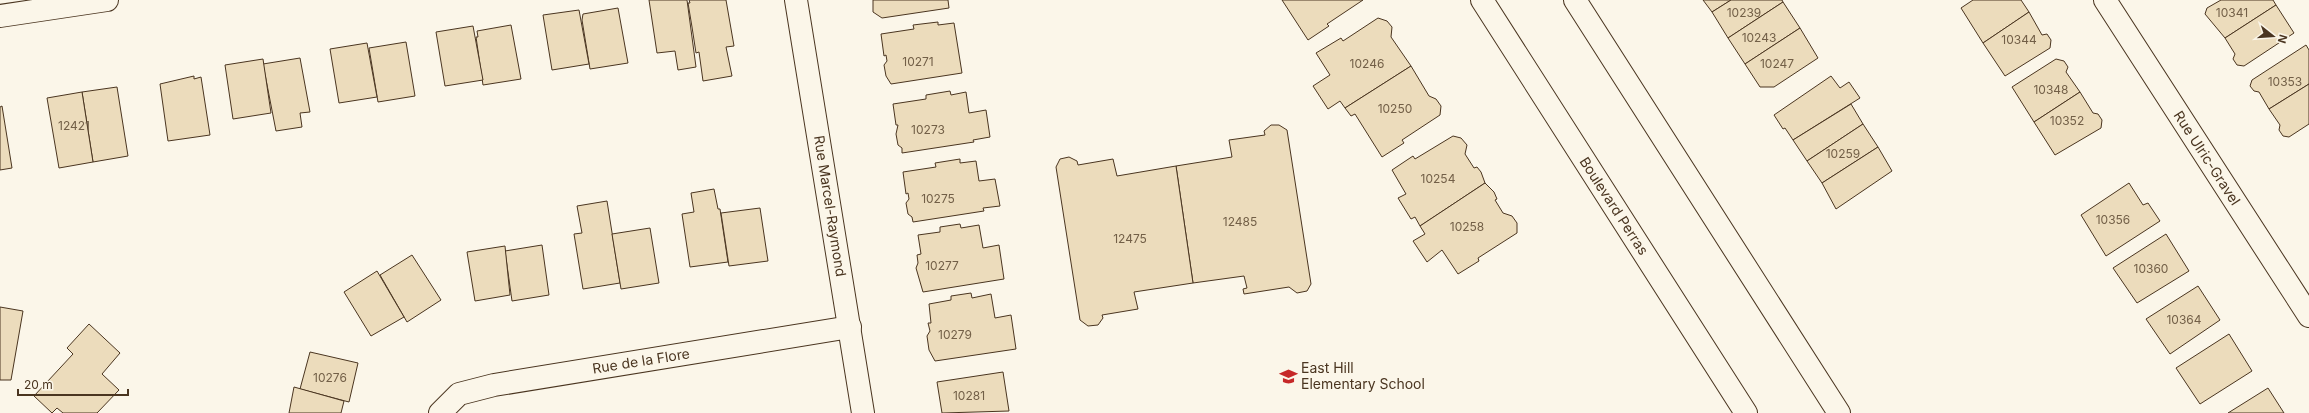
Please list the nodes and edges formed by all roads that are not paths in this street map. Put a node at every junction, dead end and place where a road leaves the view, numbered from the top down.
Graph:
1 (107, 0) edge
2 (796, 0) edge
3 (1482, 0) edge
4 (1575, 0) edge
5 (2105, 0) edge
6 (0, 16) edge
7 (2309, 316) edge
8 (850, 328) junction
9 (440, 413) edge
10 (863, 413) edge
11 (1746, 413) edge
12 (1839, 413) edge

1 - 6 street
2 - 8 street, Rue Marcel-Raymond
3 - 11 street, Boulevard Perras
4 - 12 street
5 - 7 street, Rue Ulric-Gravel
8 - 9 street, Rue de la Flore
8 - 10 street, Rue Marcel-Raymond

